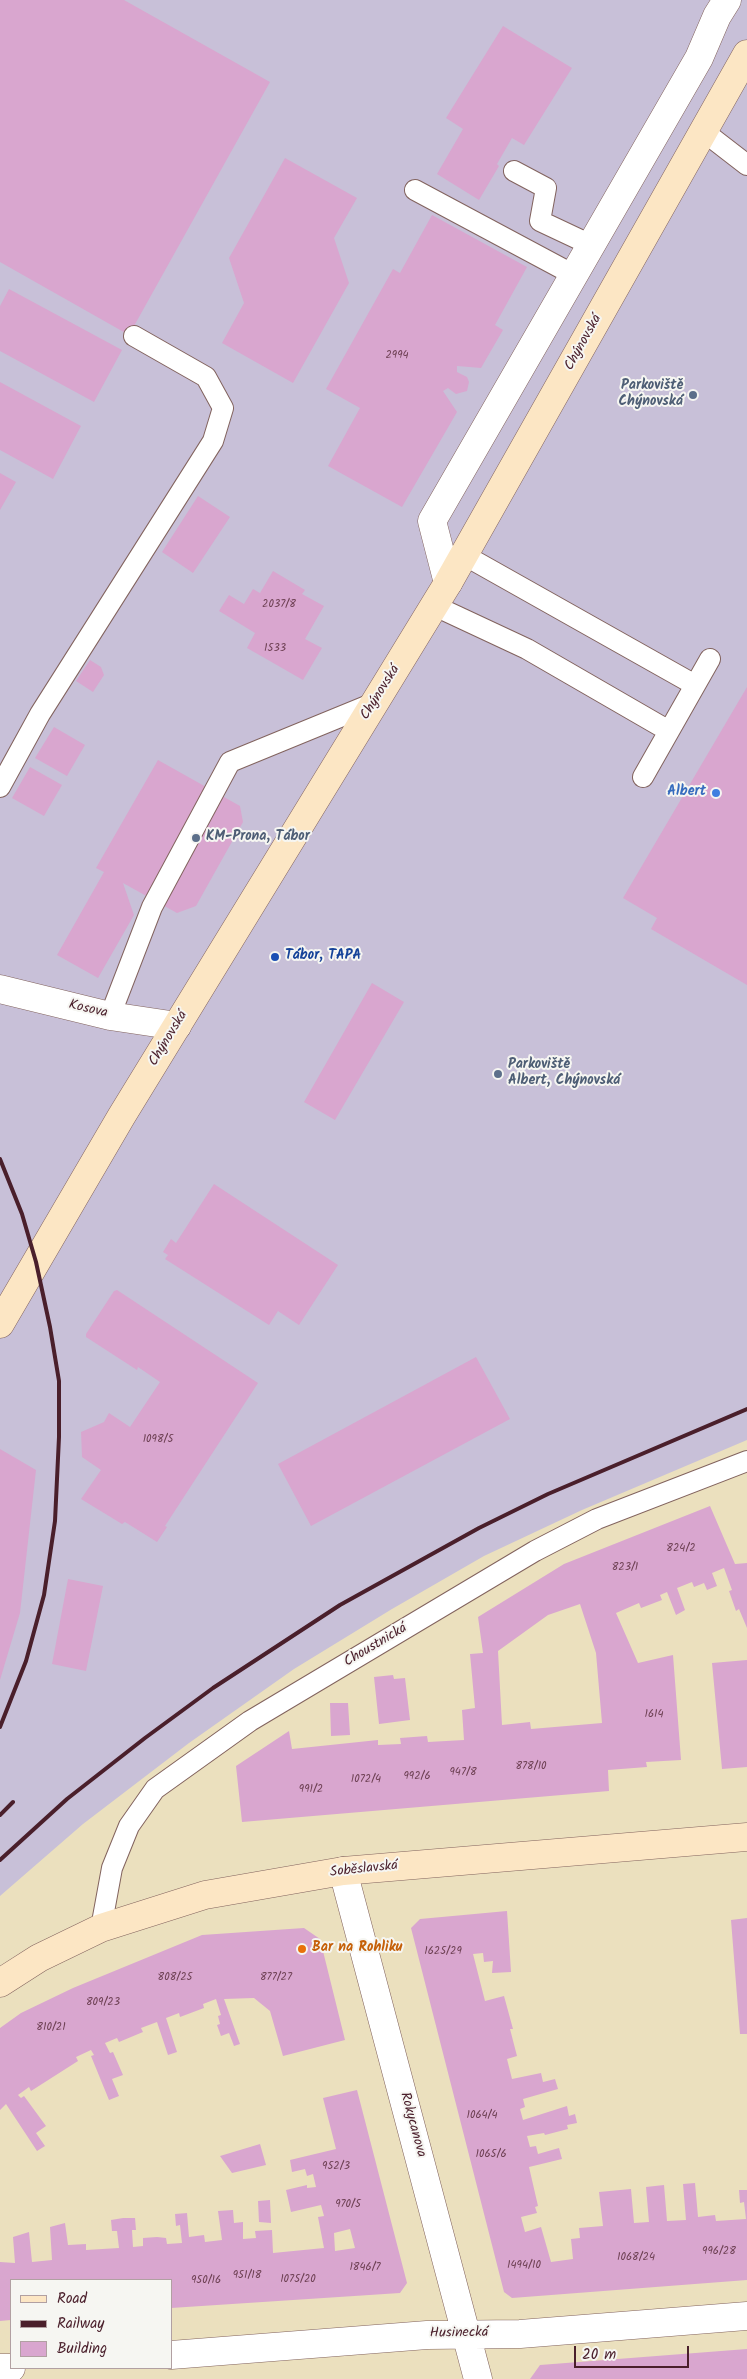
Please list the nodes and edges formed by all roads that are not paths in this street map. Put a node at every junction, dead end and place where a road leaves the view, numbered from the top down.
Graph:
1 (727, 0) edge
2 (747, 54) edge
3 (704, 131) junction
4 (747, 165) edge
5 (514, 171) dead end
6 (416, 190) dead end
7 (592, 245) junction
8 (574, 275) junction
9 (134, 336) dead end
10 (464, 555) junction
11 (448, 582) junction
12 (435, 606) junction
13 (710, 659) dead end
14 (695, 685) junction
15 (374, 703) junction
16 (669, 731) junction
17 (643, 777) dead end
18 (0, 787) edge
19 (0, 989) edge
20 (110, 1016) junction
21 (177, 1026) junction
22 (0, 1324) edge
23 (747, 1461) edge
24 (747, 1837) edge
25 (343, 1871) junction
26 (101, 1928) junction
27 (0, 1983) edge
28 (747, 2316) edge
29 (467, 2333) junction
30 (172, 2355) edge
31 (478, 2379) edge

1 - 7 street
2 - 3 main road, Chýnovská
3 - 4 lane
3 - 10 main road, Chýnovská
5 - 7 lane
6 - 8 lane
7 - 8 street
8 - 11 street
9 - 18 lane
10 - 11 main road, Chýnovská
10 - 14 lane
11 - 12 main road, Chýnovská
12 - 15 main road, Chýnovská
12 - 16 lane
13 - 14 lane
14 - 16 lane
15 - 20 lane
15 - 21 main road, Chýnovská
16 - 17 lane
19 - 20 street, Kosova
20 - 21 street, Kosova
21 - 22 main road, Chýnovská
23 - 26 lane, Choustnická
24 - 25 main road, Soběslavská
25 - 26 main road, Soběslavská
25 - 29 street, Rokycanova
26 - 27 main road, Soběslavská
28 - 29 street, Husinecká
29 - 30 street, Husinecká
29 - 31 street, Rokycanova

